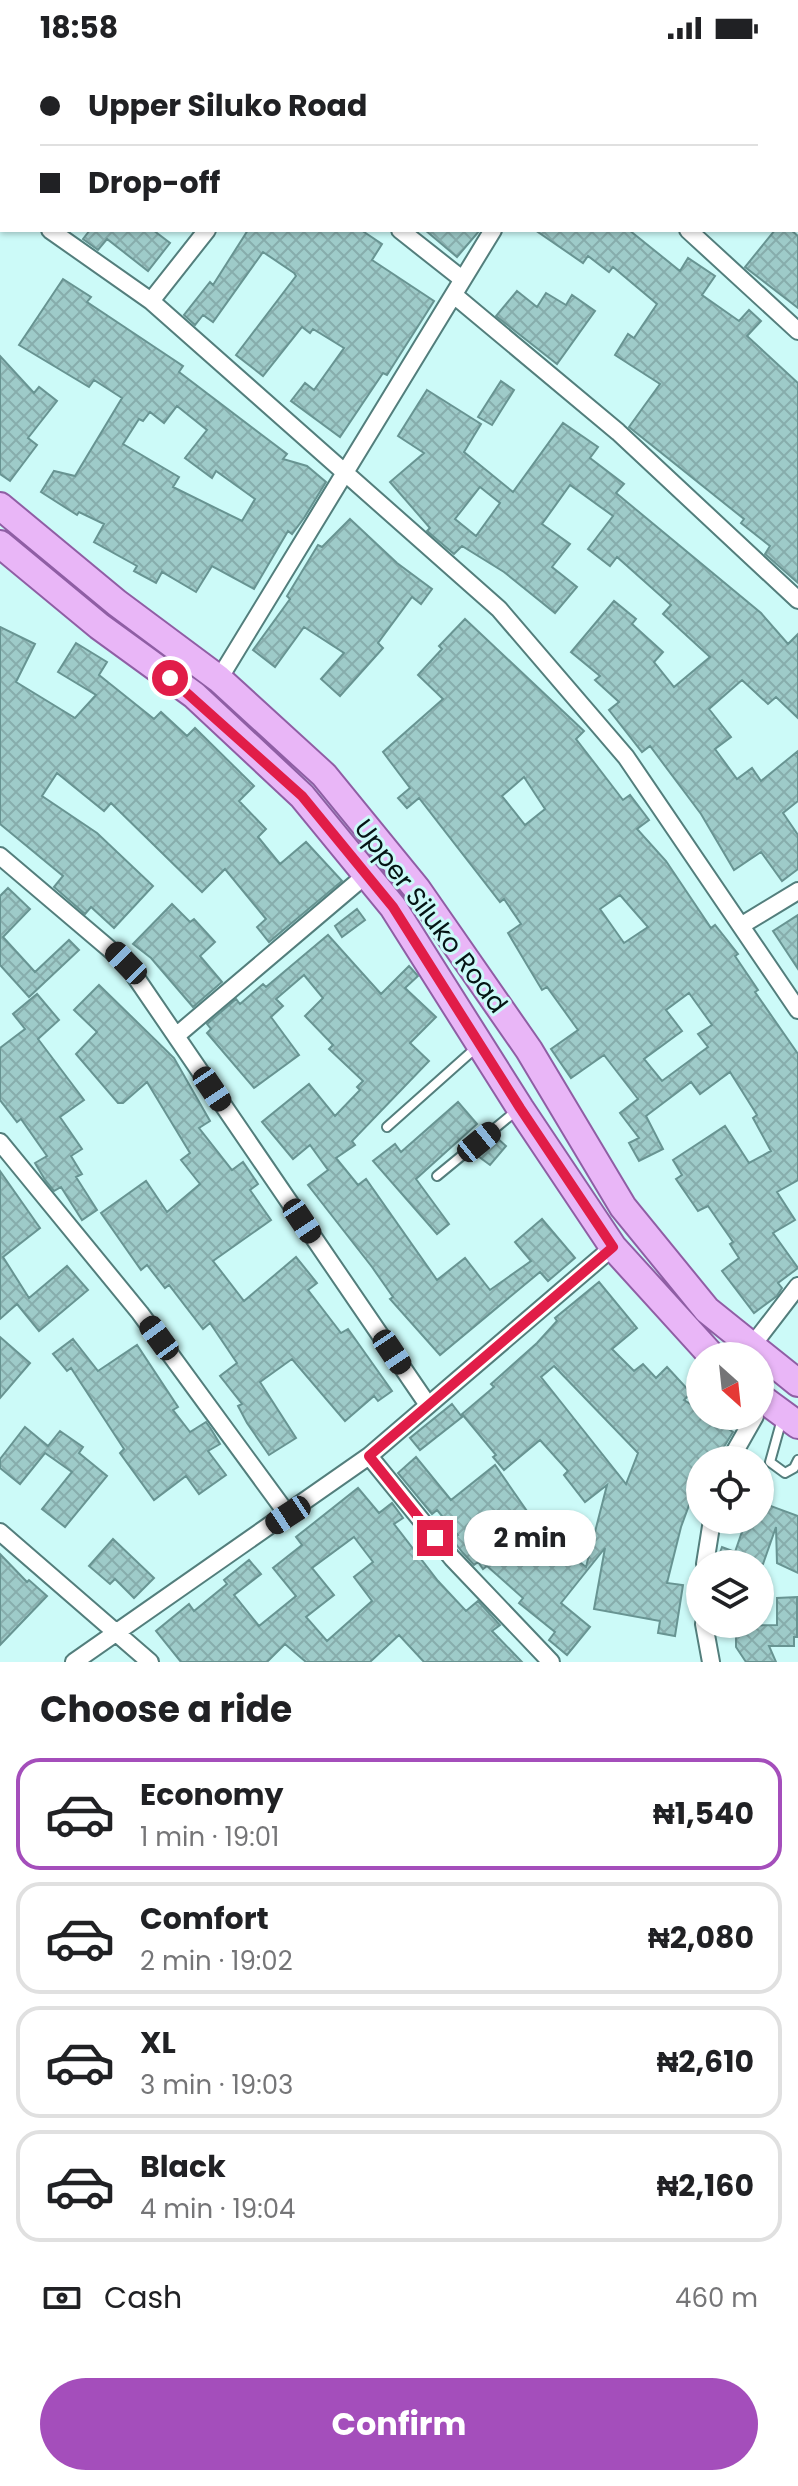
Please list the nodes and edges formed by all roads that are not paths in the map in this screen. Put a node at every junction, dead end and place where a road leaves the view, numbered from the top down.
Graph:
1 (53, 232) edge
2 (205, 232) edge
3 (403, 232) edge
4 (492, 232) edge
5 (690, 232) edge
6 (462, 279) junction
7 (454, 295) junction
8 (151, 301) junction
9 (798, 331) edge
10 (346, 471) junction
11 (0, 506) edge
12 (0, 544) edge
13 (798, 600) edge
14 (219, 679) junction
15 (0, 856) edge
16 (367, 874) junction
17 (798, 891) edge
18 (742, 925) junction
19 (798, 1010) edge
20 (176, 1036) junction
21 (482, 1043) junction
22 (520, 1108) junction
23 (387, 1127) dead end
24 (0, 1142) edge
25 (437, 1176) dead end
26 (613, 1247) junction
27 (798, 1286) edge
28 (699, 1342) edge
29 (739, 1342) edge
30 (755, 1342) edge
31 (774, 1368) edge
32 (798, 1383) edge
33 (428, 1405) junction
34 (754, 1430) edge
35 (770, 1430) edge
36 (741, 1446) edge
37 (369, 1456) junction
38 (798, 1460) edge
39 (288, 1515) junction
40 (0, 1532) edge
41 (115, 1633) junction
42 (707, 1638) edge
43 (74, 1662) edge
44 (150, 1662) edge
45 (551, 1662) edge
46 (711, 1662) edge

1 - 8 street
2 - 8 street
3 - 6 street
4 - 6 street
5 - 9 street
6 - 7 street
7 - 10 street
7 - 13 street
8 - 10 street
10 - 14 street
10 - 18 street
11 - 14 main road, Upper Siluko Road
12 - 16 main road, Upper Siluko Road
14 - 29 main road, Upper Siluko Road
15 - 20 street
16 - 20 street
16 - 21 main road, Upper Siluko Road
17 - 18 street
18 - 19 street
20 - 33 street
21 - 22 main road, Upper Siluko Road
21 - 23 lane
22 - 25 lane
22 - 26 main road, Upper Siluko Road
24 - 39 street
26 - 28 main road, Upper Siluko Road
26 - 33 street
27 - 30 street
31 - 32 main road, Upper Siluko Road
33 - 37 street
34 - 36 street
35 - 38 lane
37 - 39 street
37 - 45 street
39 - 41 street
40 - 41 street
41 - 43 street
41 - 44 street
42 - 46 street

